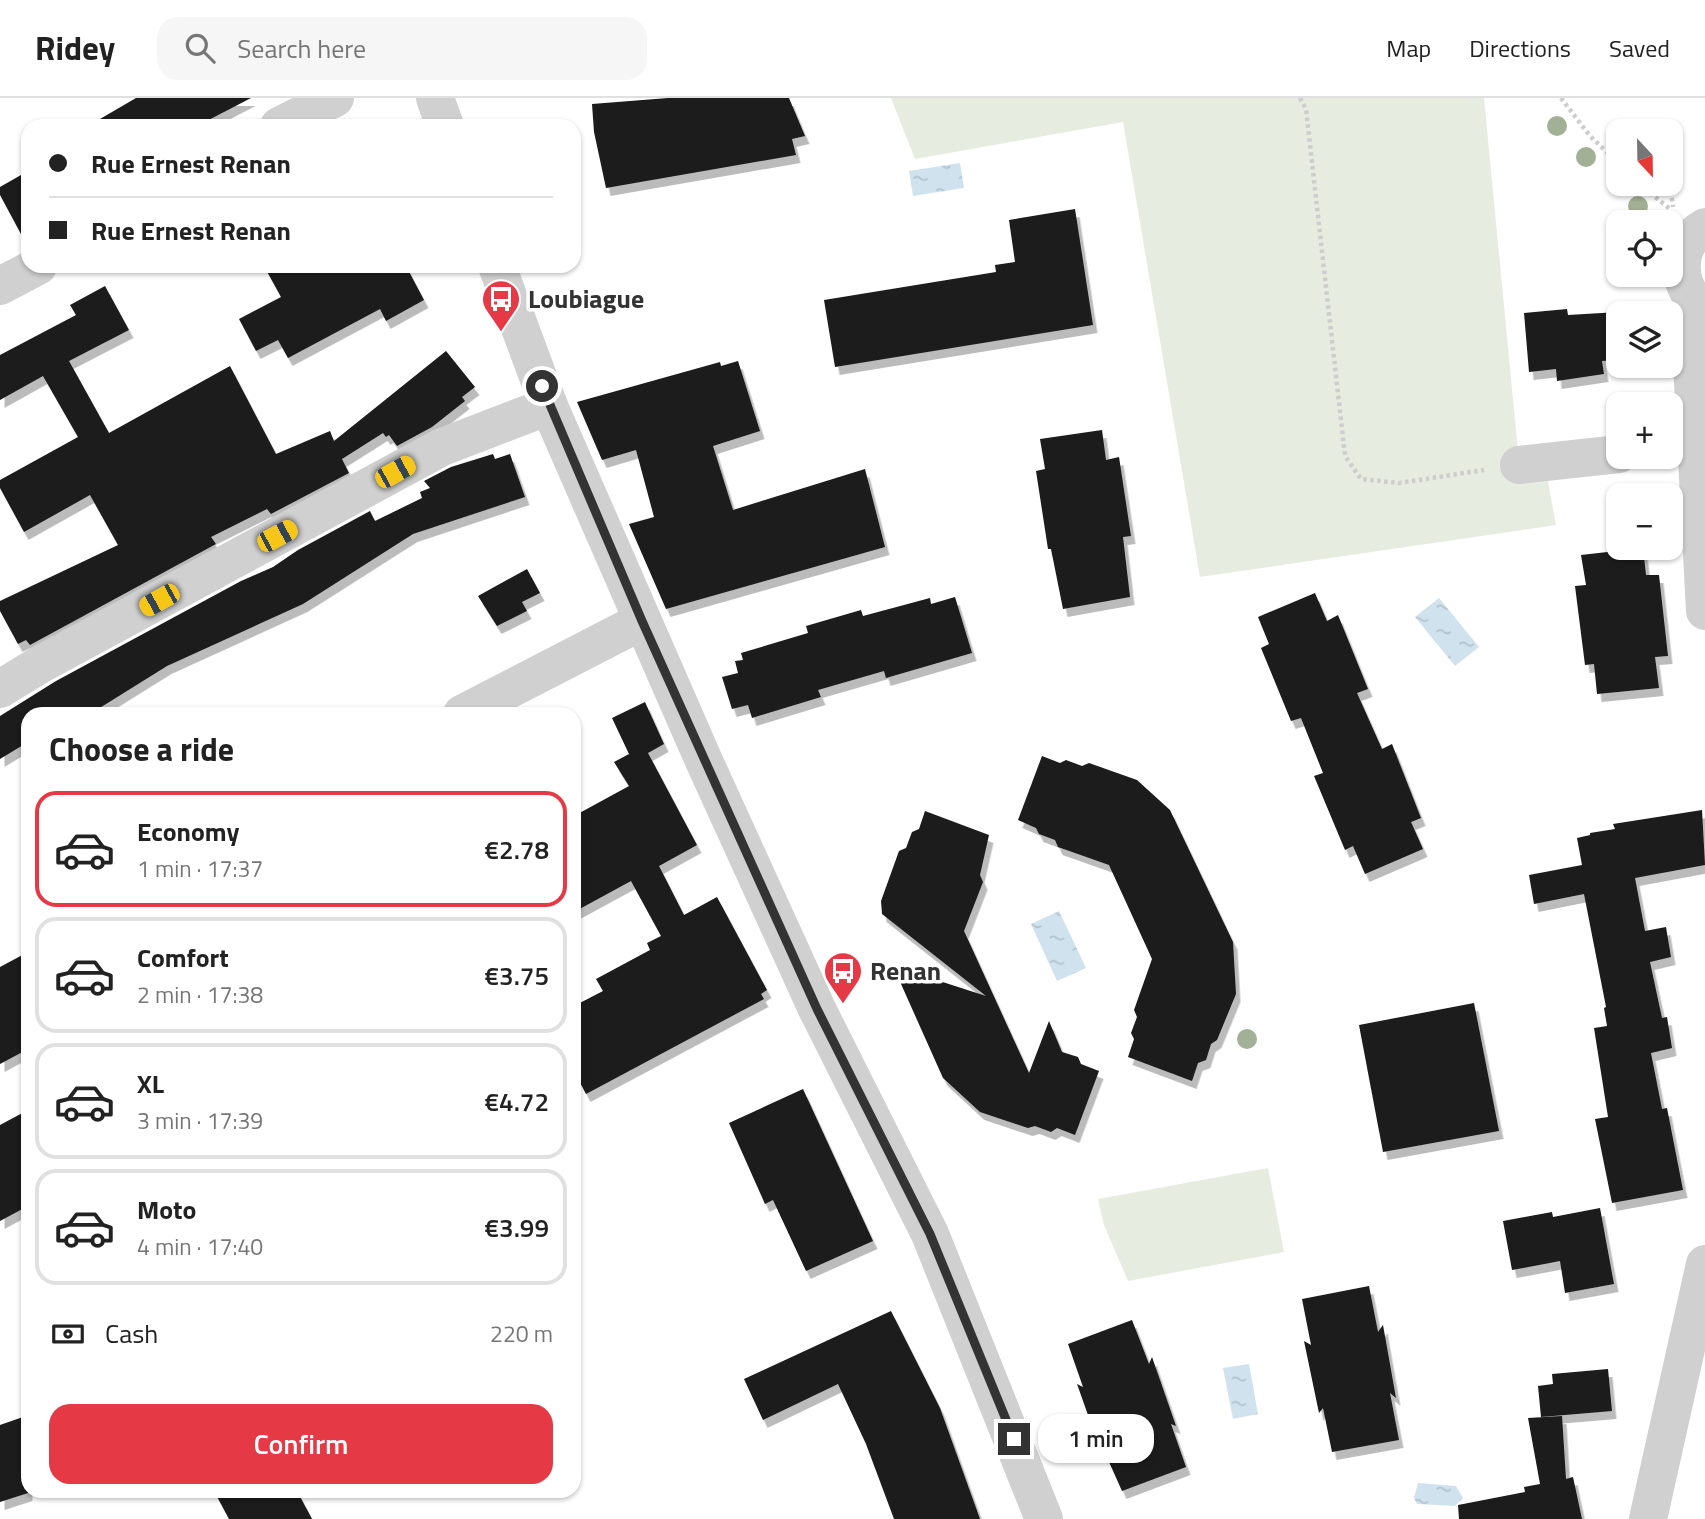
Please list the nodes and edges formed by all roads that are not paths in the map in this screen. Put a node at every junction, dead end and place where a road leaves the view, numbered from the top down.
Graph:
1 (335, 98) edge
2 (435, 98) edge
3 (293, 119) edge
4 (442, 119) edge
5 (1689, 219) edge
6 (25, 273) edge
7 (500, 273) edge
8 (0, 286) edge
9 (1703, 308) edge
10 (550, 406) junction
11 (1685, 447) edge
12 (1606, 455) edge
13 (1519, 465) road end
14 (1705, 611) edge
15 (642, 621) junction
16 (0, 690) edge
17 (476, 707) edge
18 (1705, 1264) edge
19 (1044, 1519) edge
20 (1648, 1519) edge

1 - 3 street
2 - 4 street
5 - 9 street
6 - 8 street
7 - 10 street
9 - 11 street
10 - 15 street
10 - 16 street
11 - 14 street
12 - 13 street
15 - 17 street
15 - 19 street
18 - 20 street

